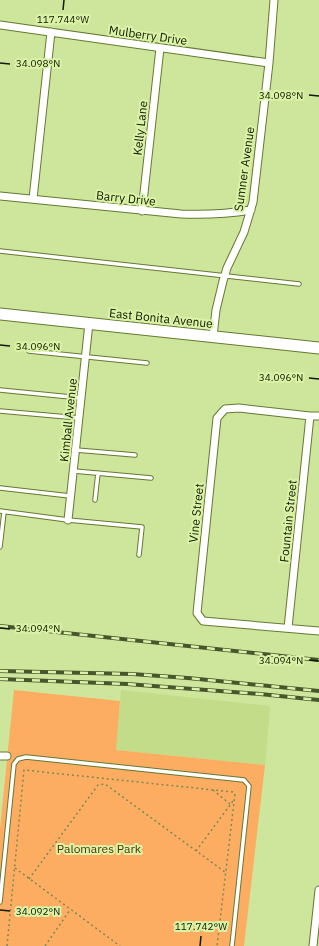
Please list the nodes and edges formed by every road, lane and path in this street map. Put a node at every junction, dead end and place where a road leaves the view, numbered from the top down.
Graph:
1 (274, 0) edge
2 (0, 25) edge
3 (51, 32) junction
4 (160, 48) junction
5 (269, 63) junction
6 (0, 196) edge
7 (33, 200) junction
8 (251, 210) junction
9 (142, 211) junction
10 (0, 251) edge
11 (225, 276) junction
12 (299, 284) dead end
13 (0, 314) edge
14 (89, 323) junction
15 (213, 336) junction
16 (319, 348) edge
17 (29, 351) dead end
18 (85, 356) junction
19 (147, 363) dead end
20 (0, 390) edge
21 (81, 398) junction
22 (0, 411) edge
23 (310, 416) junction
24 (319, 416) edge
25 (79, 418) junction
26 (76, 450) junction
27 (135, 455) dead end
28 (74, 471) junction
29 (98, 473) junction
30 (151, 478) dead end
31 (0, 488) edge
32 (71, 496) junction
33 (95, 500) dead end
34 (2, 511) edge
35 (68, 520) junction
36 (0, 547) edge
37 (139, 555) dead end
38 (288, 628) junction
39 (319, 632) edge
40 (212, 789) junction
41 (234, 799) junction
42 (230, 804) junction
43 (196, 851) junction
44 (15, 868) junction
45 (226, 872) junction
46 (29, 878) junction
47 (319, 890) edge
48 (0, 902) edge
49 (71, 910) junction
50 (7, 946) edge
51 (45, 946) edge
52 (120, 946) edge
53 (217, 946) edge
54 (232, 946) edge
55 (313, 946) edge

1 - 5 street, Sumner Avenue
2 - 3 street, Mulberry Drive
3 - 4 street, Mulberry Drive
3 - 7 street
4 - 5 street, Mulberry Drive
4 - 9 street, Kelly Lane
5 - 8 street, Sumner Avenue
6 - 7 street, Barry Drive
7 - 9 street, Barry Drive
8 - 9 street, Barry Drive
8 - 11 street, Sumner Avenue
10 - 11 lane
11 - 12 lane
11 - 15 street, Sumner Avenue
13 - 14 main road, East Bonita Avenue
14 - 15 main road, East Bonita Avenue
14 - 18 street, Kimball Avenue
15 - 16 main road, East Bonita Avenue
17 - 18 lane
18 - 19 lane
18 - 21 street, Kimball Avenue
20 - 21 lane
21 - 25 street, Kimball Avenue
22 - 25 lane
23 - 24 street
23 - 38 street, Fountain Street
23 - 38 street, Vine Street
25 - 26 street, Kimball Avenue
26 - 27 lane
26 - 28 street, Kimball Avenue
28 - 29 lane
28 - 32 street, Kimball Avenue
29 - 30 lane
29 - 33 lane
31 - 32 lane
32 - 35 street, Kimball Avenue
34 - 35 lane
34 - 36 lane
35 - 37 lane
38 - 39 street
40 - 41 path
40 - 42 path
40 - 44 path
41 - 42 path
41 - 45 path
42 - 43 path
43 - 45 path
43 - 46 path
44 - 46 path
44 - 50 path
45 - 53 path
46 - 49 path
47 - 55 street
48 - 54 lane
49 - 51 path
49 - 52 path

